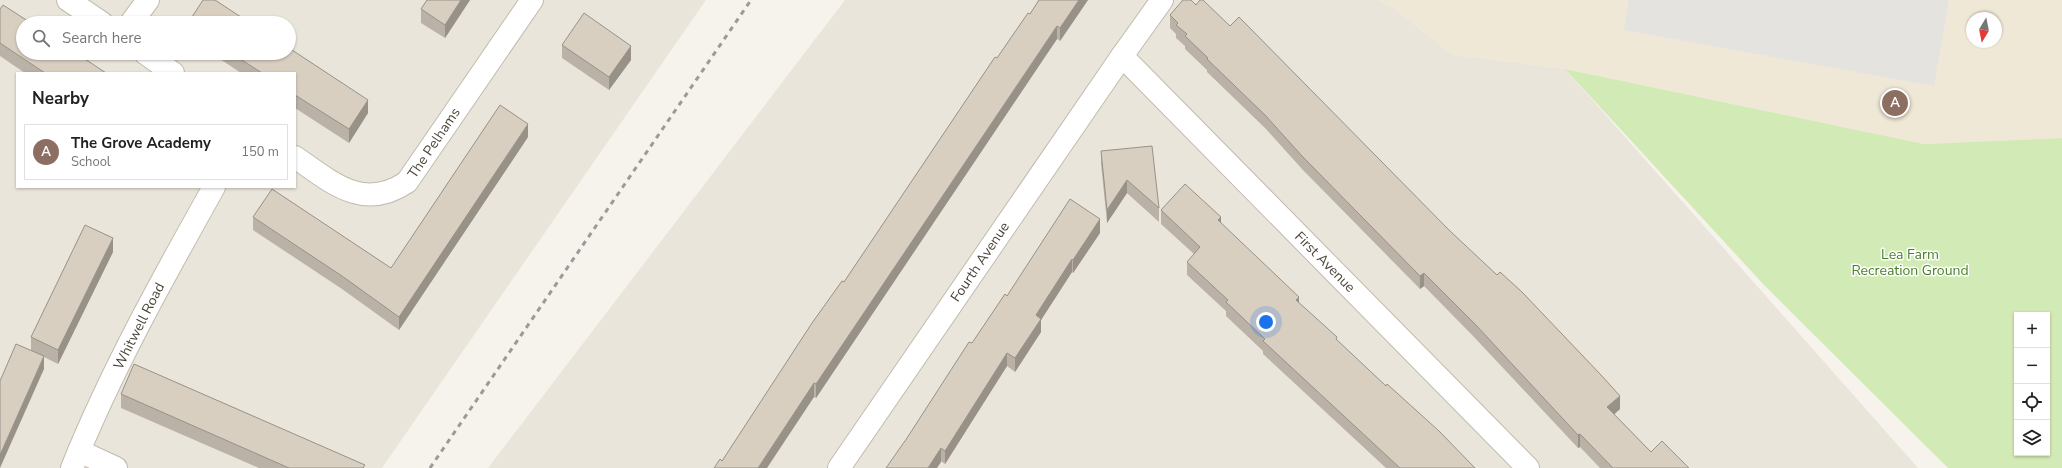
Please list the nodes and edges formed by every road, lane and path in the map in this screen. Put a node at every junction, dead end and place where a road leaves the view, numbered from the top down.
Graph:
1 (68, 0) edge
2 (148, 0) edge
3 (532, 0) edge
4 (1162, 0) edge
5 (92, 16) edge
6 (136, 16) edge
7 (1122, 56) junction
8 (155, 60) edge
9 (172, 72) edge
10 (296, 158) edge
11 (213, 188) edge
12 (75, 459) edge
13 (116, 468) edge
14 (839, 468) edge
15 (1528, 468) edge

1 - 5 street
2 - 6 street
3 - 10 street, The Pelhams
4 - 7 street, Fourth Avenue
7 - 14 street, Fourth Avenue
7 - 15 street, First Avenue
8 - 9 street
11 - 12 street, Whitwell Road
12 - 13 street

